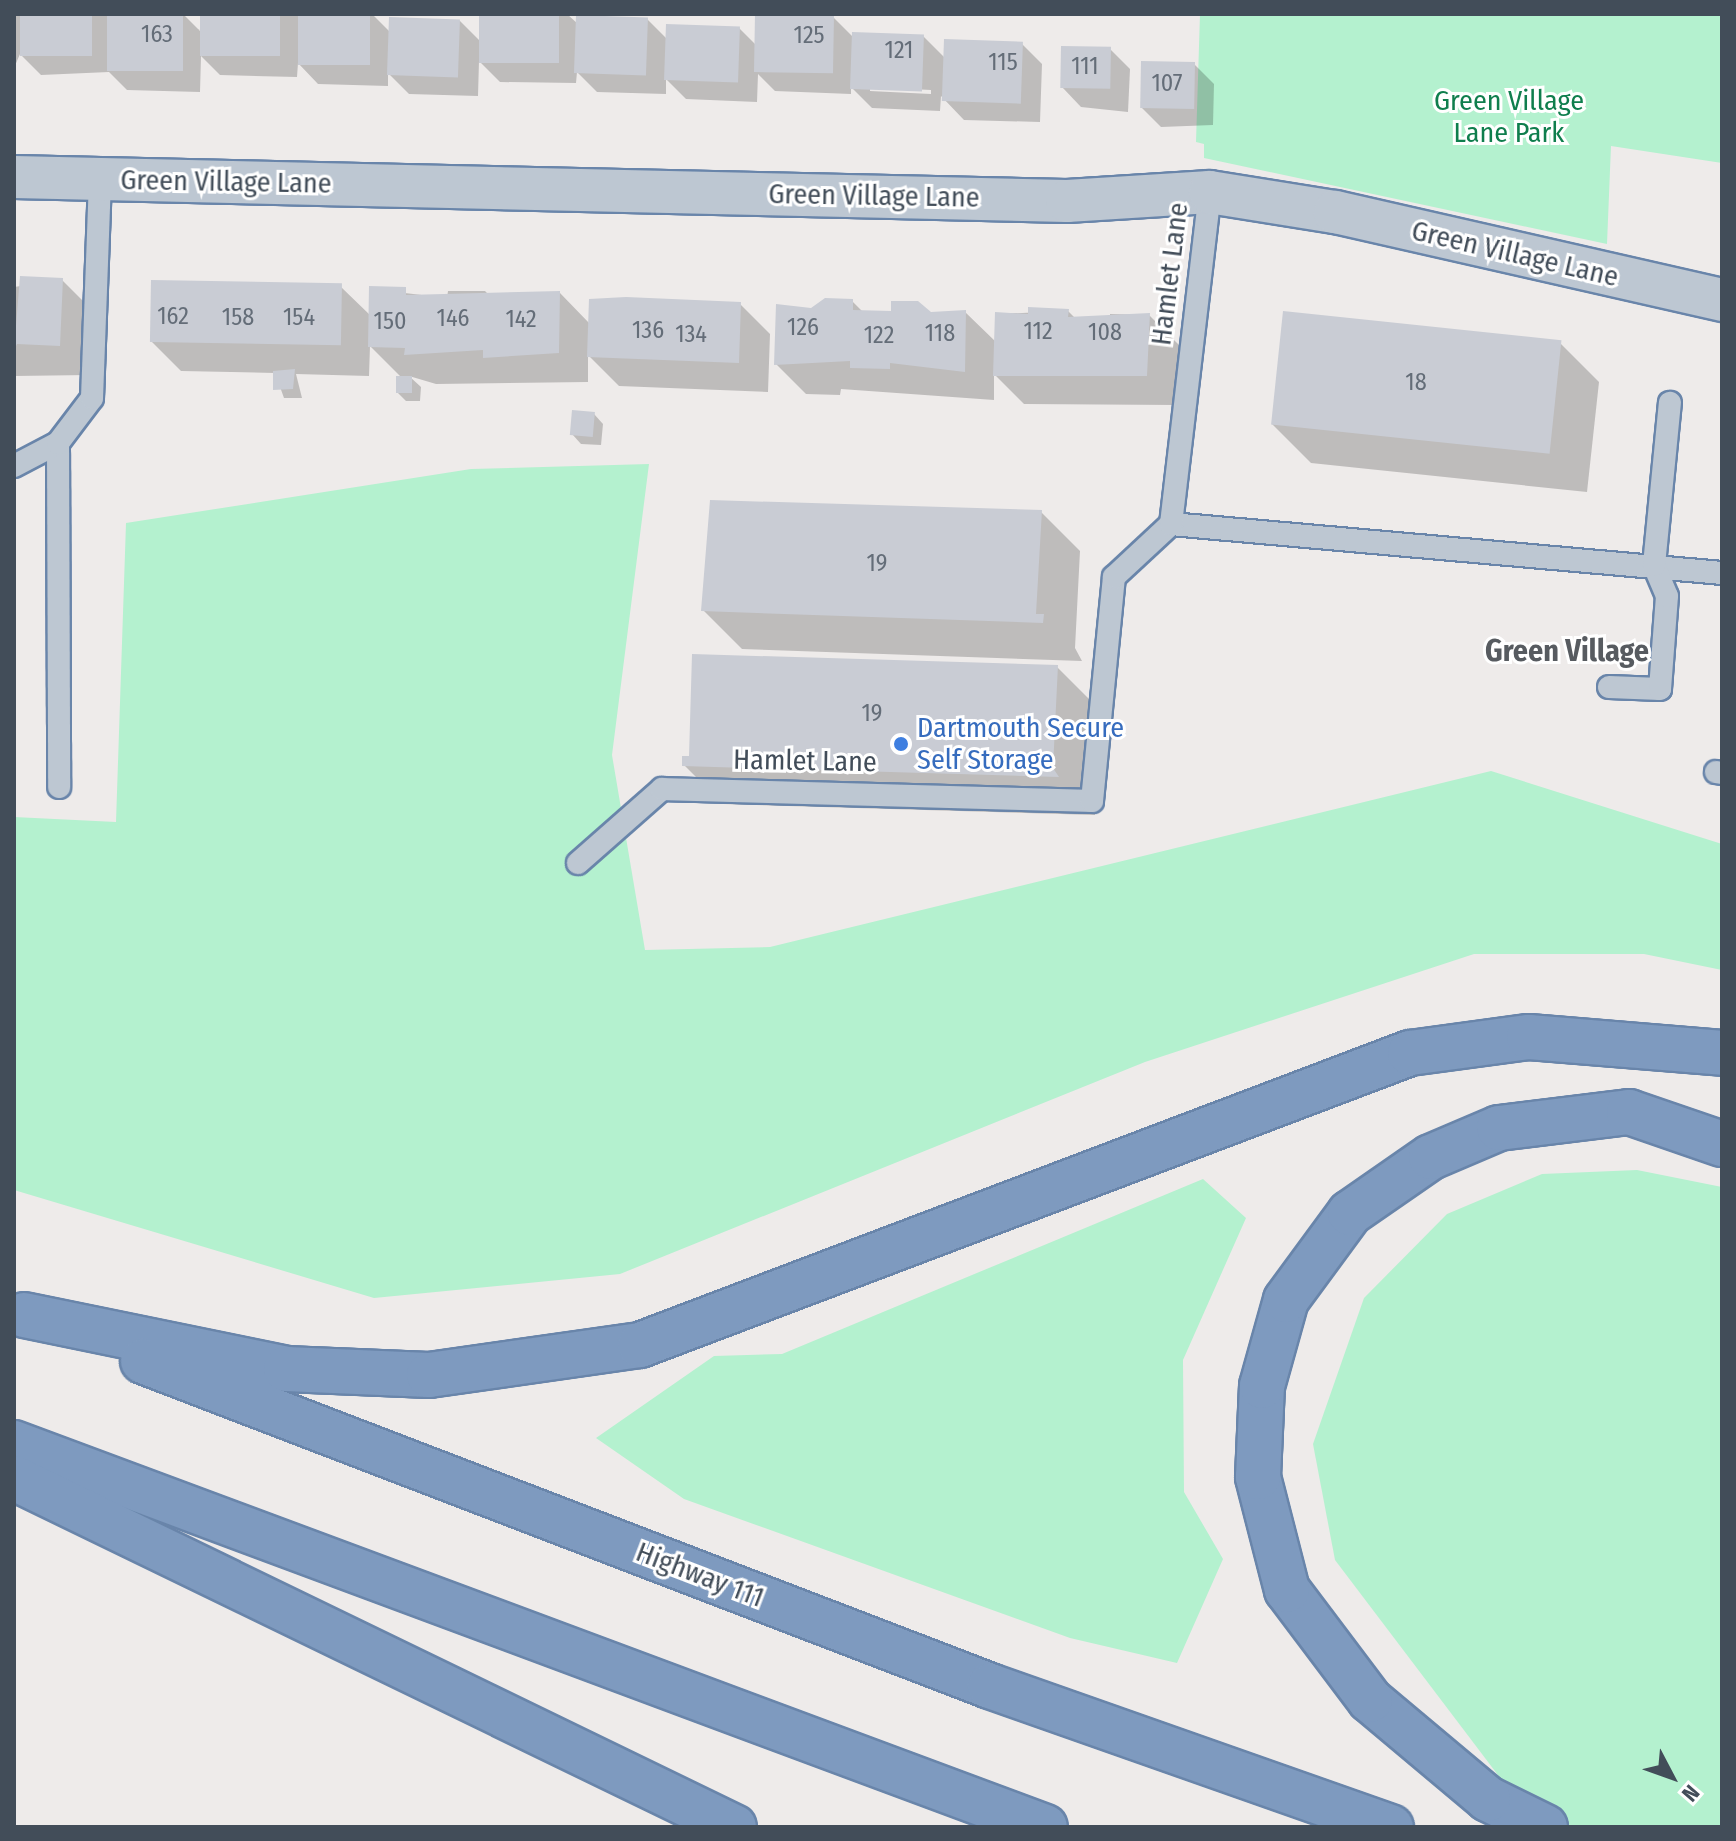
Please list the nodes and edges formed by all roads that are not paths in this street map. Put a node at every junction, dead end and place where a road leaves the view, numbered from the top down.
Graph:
1 (14, 177) edge
2 (100, 180) junction
3 (1210, 192) junction
4 (1722, 300) edge
5 (1670, 403) dead end
6 (58, 443) junction
7 (14, 466) edge
8 (1171, 524) junction
9 (1654, 565) junction
10 (1722, 573) edge
11 (1609, 687) dead end
12 (59, 787) dead end
13 (578, 863) dead end
14 (1722, 1053) edge
15 (1722, 1144) edge
16 (19, 1313) edge
17 (14, 1443) edge
18 (14, 1478) edge
19 (734, 1827) edge
20 (1045, 1827) edge
21 (1391, 1827) edge
22 (1545, 1827) edge

1 - 2 street, Green Village Lane
2 - 3 street, Green Village Lane
2 - 6 lane
3 - 4 street, Green Village Lane
3 - 8 lane, Hamlet Lane
5 - 9 lane
6 - 7 lane
6 - 12 lane
8 - 9 lane
8 - 13 lane, Hamlet Lane
9 - 10 lane
9 - 11 lane
14 - 16 highway
15 - 22 highway
16 - 21 highway, Highway 111
17 - 20 highway
18 - 19 highway

